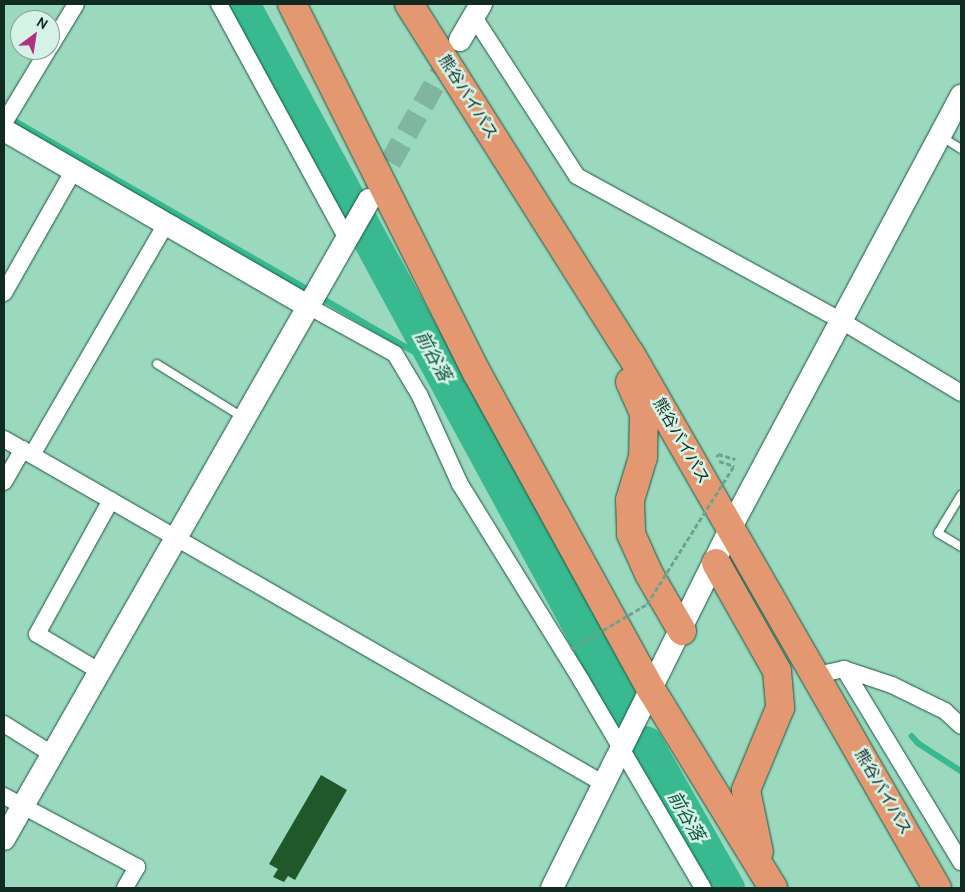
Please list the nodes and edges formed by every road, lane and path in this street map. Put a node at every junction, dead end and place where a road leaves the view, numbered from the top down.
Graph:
1 (76, 4) edge
2 (219, 4) edge
3 (292, 4) edge
4 (409, 4) edge
5 (477, 10) edge
6 (60, 31) edge
7 (460, 40) tunnel mouth
8 (42, 60) edge
9 (961, 96) edge
10 (4, 123) edge
11 (4, 130) edge
12 (940, 135) junction
13 (961, 149) edge
14 (74, 170) junction
15 (369, 200) tunnel mouth
16 (166, 224) junction
17 (347, 239) junction
18 (4, 293) edge
19 (308, 305) junction
20 (840, 320) junction
21 (630, 353) junction
22 (157, 364) dead end
23 (961, 393) edge
24 (244, 418) junction
25 (4, 438) edge
26 (27, 452) junction
27 (735, 460) dead end
28 (4, 482) edge
29 (961, 495) edge
30 (111, 500) junction
31 (731, 527) junction
32 (176, 537) junction
33 (961, 547) edge
34 (716, 563) junction
35 (682, 631) junction
36 (571, 649) dead end
37 (844, 669) junction
38 (99, 671) junction
39 (816, 675) junction
40 (652, 691) junction
41 (4, 724) edge
42 (961, 726) edge
43 (622, 751) junction
44 (52, 754) junction
45 (606, 785) junction
46 (13, 802) edge
47 (4, 839) edge
48 (961, 862) edge
49 (768, 881) edge
50 (125, 888) edge
51 (552, 888) edge
52 (703, 888) edge
53 (937, 888) edge

1 - 6 street
2 - 17 street
3 - 40 highway
4 - 21 highway, 熊谷バイパス
5 - 7 street
5 - 20 street
8 - 10 street
9 - 12 street
11 - 14 street
12 - 13 lane
12 - 20 street
14 - 16 street
14 - 18 street
15 - 17 street
16 - 19 street
16 - 26 street
17 - 19 street
19 - 24 street
19 - 43 street
20 - 23 street
20 - 31 street
21 - 31 highway, 熊谷バイパス
21 - 35 highway
22 - 24 lane
24 - 32 street
25 - 26 street
26 - 28 street
26 - 30 street
27 - 36 path, bridge
29 - 33 lane
30 - 32 street
30 - 38 street
31 - 34 street
31 - 39 highway, 熊谷バイパス
32 - 38 street
32 - 45 street
34 - 35 street
34 - 49 highway
35 - 40 street
37 - 39 street
37 - 42 street
37 - 48 street
38 - 44 street
39 - 53 highway, 熊谷バイパス
40 - 43 street
40 - 49 highway
41 - 44 street
43 - 45 street
43 - 52 street
44 - 46 street
45 - 51 street
46 - 47 street
46 - 50 street

